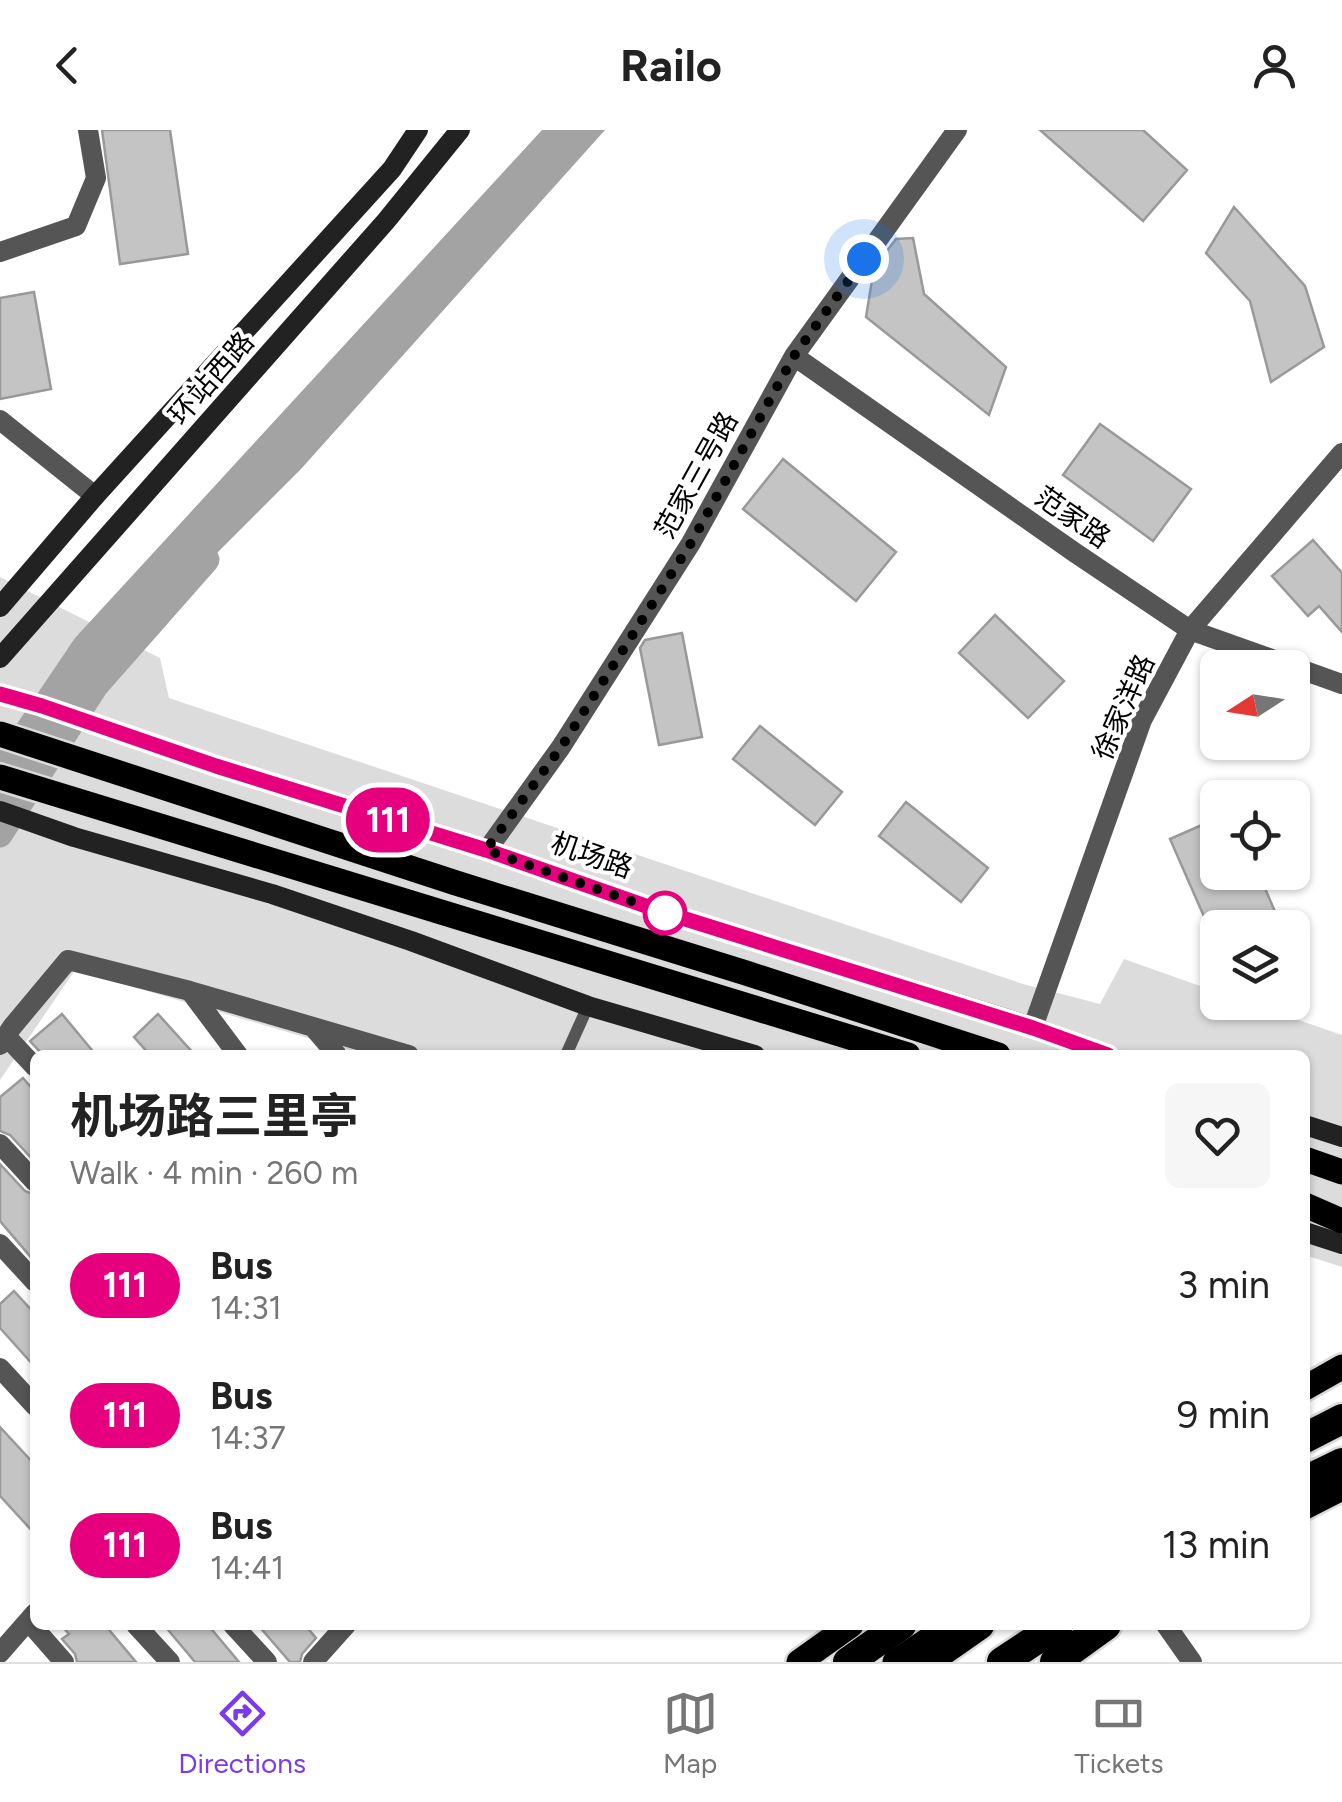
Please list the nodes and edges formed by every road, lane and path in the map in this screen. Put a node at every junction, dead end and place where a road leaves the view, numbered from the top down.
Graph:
1 (88, 130) edge
2 (418, 130) edge
3 (460, 130) edge
4 (956, 130) edge
5 (0, 252) edge
6 (794, 356) junction
7 (0, 420) edge
8 (1342, 453) edge
9 (95, 496) junction
10 (0, 607) edge
11 (1190, 630) junction
12 (0, 658) edge
13 (1342, 684) edge
14 (0, 694) edge
15 (9, 737) edge
16 (0, 776) edge
17 (0, 811) edge
18 (486, 850) junction
19 (190, 992) junction
20 (588, 1006) junction
21 (314, 1028) junction
22 (1033, 1028) junction
23 (3, 1040) edge
24 (234, 1050) edge
25 (333, 1050) edge
26 (391, 1050) edge
27 (568, 1050) edge
28 (738, 1050) edge
29 (892, 1050) edge
30 (983, 1050) edge
31 (1094, 1050) edge
32 (30, 1064) edge
33 (1310, 1127) edge
34 (1342, 1137) edge
35 (0, 1144) edge
36 (1310, 1161) edge
37 (1342, 1172) edge
38 (30, 1177) edge
39 (1310, 1207) edge
40 (1342, 1221) edge
41 (1310, 1234) edge
42 (0, 1244) edge
43 (1342, 1244) edge
44 (30, 1277) edge
45 (0, 1368) edge
46 (1342, 1368) edge
47 (1310, 1385) edge
48 (30, 1401) edge
49 (1342, 1419) edge
50 (1310, 1435) edge
51 (1342, 1463) edge
52 (1310, 1479) edge
53 (1342, 1488) edge
54 (1310, 1504) edge
55 (30, 1618) edge
56 (41, 1630) edge
57 (141, 1630) edge
58 (237, 1630) edge
59 (342, 1630) edge
60 (844, 1630) edge
61 (894, 1630) edge
62 (943, 1630) edge
63 (972, 1630) edge
64 (1050, 1630) edge
65 (1096, 1630) edge
66 (1098, 1630) edge
67 (1170, 1630) edge
68 (0, 1653) edge
69 (64, 1662) edge
70 (170, 1662) edge
71 (266, 1662) edge
72 (313, 1662) edge
73 (799, 1662) edge
74 (848, 1662) edge
75 (895, 1662) edge
76 (926, 1662) edge
77 (1002, 1662) edge
78 (1046, 1662) edge
79 (1056, 1662) edge
80 (1192, 1662) edge

1 - 5 street
2 - 9 main road, 环站西路
3 - 12 main road, 环站西路
4 - 6 street, 范家三号路
6 - 11 street, 范家路
6 - 18 street, 范家三号路
7 - 9 street
8 - 11 street, 徐家洋路
9 - 10 main road, 环站西路
11 - 13 street, 范家路
11 - 22 street, 徐家洋路
14 - 18 main road, 机场路
15 - 30 main road
16 - 29 main road
17 - 20 main road
18 - 22 main road, 机场路
19 - 21 street
19 - 23 street
19 - 24 street
20 - 27 lane
20 - 28 main road
21 - 25 street
21 - 26 street
22 - 31 main road, 机场路
23 - 32 street
33 - 34 main road
35 - 38 street
36 - 37 main road
39 - 40 main road
41 - 43 main road
42 - 44 street
45 - 48 street
46 - 47 main road
49 - 50 highway
51 - 52 highway
53 - 54 main road
55 - 68 street
56 - 69 street
57 - 70 street
58 - 71 street
59 - 72 street
60 - 73 main road
61 - 74 highway
62 - 75 main road
63 - 76 highway
64 - 77 highway
65 - 78 main road
66 - 79 highway
67 - 80 street

